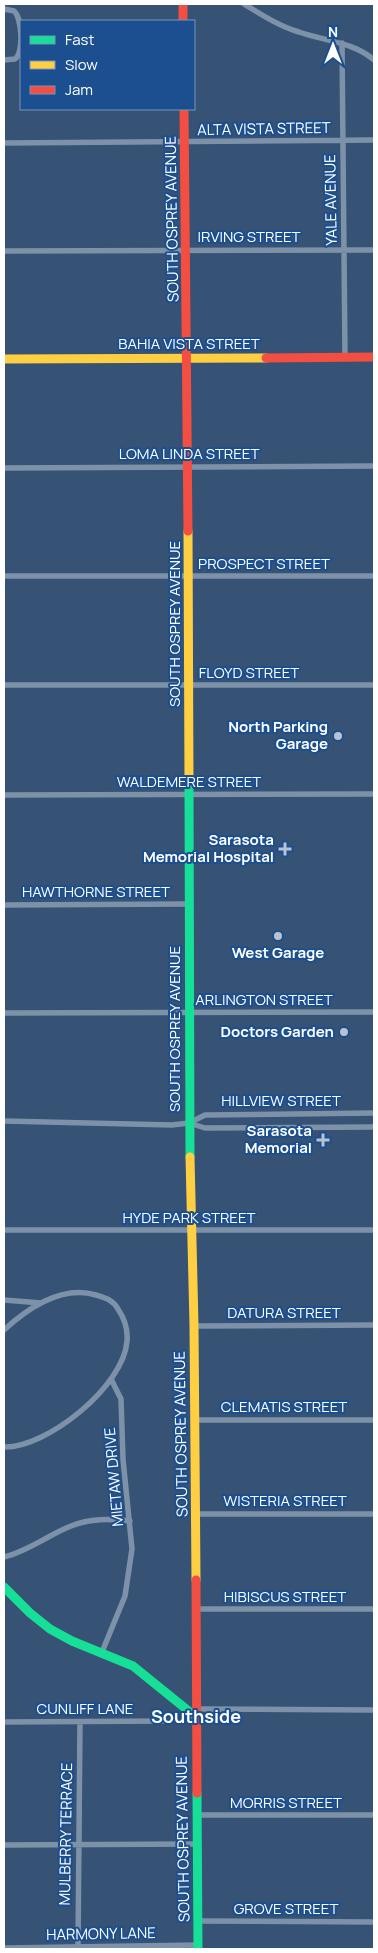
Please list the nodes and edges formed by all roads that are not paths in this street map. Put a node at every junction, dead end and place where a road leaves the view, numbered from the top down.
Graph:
1 (183, 4) edge
2 (244, 4) edge
3 (4, 9) edge
4 (183, 20) edge
5 (20, 34) edge
6 (342, 43) junction
7 (20, 52) edge
8 (4, 60) edge
9 (374, 60) edge
10 (184, 110) edge
11 (343, 140) junction
12 (374, 140) edge
13 (185, 142) junction
14 (4, 143) edge
15 (186, 250) junction
16 (344, 250) junction
17 (374, 250) edge
18 (4, 251) edge
19 (345, 357) junction
20 (374, 357) edge
21 (4, 358) edge
22 (188, 358) junction
23 (374, 466) edge
24 (188, 467) junction
25 (4, 468) edge
26 (4, 576) edge
27 (189, 576) junction
28 (374, 576) edge
29 (190, 685) junction
30 (374, 685) edge
31 (4, 686) edge
32 (374, 794) edge
33 (4, 795) edge
34 (189, 795) junction
35 (188, 904) junction
36 (4, 905) edge
37 (189, 1012) junction
38 (374, 1012) edge
39 (4, 1013) edge
40 (374, 1114) edge
41 (4, 1121) edge
42 (189, 1123) junction
43 (374, 1127) edge
44 (4, 1230) edge
45 (190, 1230) junction
46 (374, 1230) edge
47 (4, 1300) edge
48 (41, 1303) junction
49 (374, 1325) edge
50 (194, 1326) junction
51 (4, 1330) edge
52 (111, 1379) junction
53 (194, 1420) junction
54 (374, 1420) edge
55 (4, 1447) edge
56 (195, 1514) junction
57 (374, 1514) edge
58 (130, 1521) junction
59 (4, 1558) edge
60 (4, 1587) edge
61 (195, 1609) junction
62 (374, 1609) edge
63 (102, 1652) junction
64 (374, 1710) edge
65 (196, 1713) junction
66 (167, 1721) dead end
67 (4, 1722) edge
68 (80, 1722) junction
69 (197, 1815) junction
70 (374, 1815) edge
71 (197, 1844) junction
72 (4, 1845) edge
73 (78, 1846) junction
74 (198, 1921) junction
75 (374, 1922) edge
76 (78, 1947) junction
77 (198, 1947) edge
78 (4, 1948) edge

1 - 4 street
2 - 6 street
3 - 5 street
6 - 9 street
6 - 11 street, YALE AVENUE
7 - 8 street
10 - 13 street, SOUTH OSPREY AVENUE
11 - 12 street, ALTA VISTA STREET
11 - 13 street, ALTA VISTA STREET
11 - 16 street, YALE AVENUE
13 - 14 street, ALTA VISTA STREET
13 - 15 street, SOUTH OSPREY AVENUE
15 - 16 street, IRVING STREET
15 - 18 street, IRVING STREET
15 - 22 street, SOUTH OSPREY AVENUE
16 - 17 street, IRVING STREET
16 - 19 street, YALE AVENUE
19 - 20 street, BAHIA VISTA STREET
19 - 22 street, BAHIA VISTA STREET
21 - 22 street, BAHIA VISTA STREET
22 - 24 street, SOUTH OSPREY AVENUE
23 - 24 street, LOMA LINDA STREET
24 - 25 street, LOMA LINDA STREET
24 - 27 street, SOUTH OSPREY AVENUE
26 - 27 street, PROSPECT STREET
27 - 28 street, PROSPECT STREET
27 - 29 street, SOUTH OSPREY AVENUE
29 - 30 street, FLOYD STREET
29 - 31 street, FLOYD STREET
29 - 34 street, SOUTH OSPREY AVENUE
32 - 34 street, WALDEMERE STREET
33 - 34 street, WALDEMERE STREET
34 - 35 street, SOUTH OSPREY AVENUE
35 - 36 street, HAWTHORNE STREET
35 - 37 street, SOUTH OSPREY AVENUE
37 - 38 street, ARLINGTON STREET
37 - 39 street, ARLINGTON STREET
37 - 42 street, SOUTH OSPREY AVENUE
40 - 42 street, HILLVIEW STREET
41 - 42 street, HILLVIEW STREET
42 - 43 street, HILLVIEW STREET
42 - 45 street, SOUTH OSPREY AVENUE
44 - 45 street, HYDE PARK STREET
45 - 46 street, HYDE PARK STREET
45 - 50 street, SOUTH OSPREY AVENUE
47 - 48 street
48 - 51 street
48 - 52 street
49 - 50 street, DATURA STREET
50 - 53 street, SOUTH OSPREY AVENUE
52 - 55 street
52 - 58 street, MIETAW DRIVE
53 - 54 street, CLEMATIS STREET
53 - 56 street, SOUTH OSPREY AVENUE
56 - 57 street, WISTERIA STREET
56 - 61 street, SOUTH OSPREY AVENUE
58 - 59 street
58 - 63 street, MIETAW DRIVE
60 - 63 street
61 - 62 street, HIBISCUS STREET
61 - 65 street, SOUTH OSPREY AVENUE
63 - 65 street
64 - 65 street
65 - 69 street, SOUTH OSPREY AVENUE
66 - 68 street, CUNLIFF LANE
67 - 68 street, CUNLIFF LANE
68 - 73 street, MULBERRY TERRACE
69 - 70 street, MORRIS STREET
69 - 71 street, SOUTH OSPREY AVENUE
71 - 73 street
71 - 74 street, SOUTH OSPREY AVENUE
72 - 73 street
73 - 76 street, MULBERRY TERRACE
74 - 75 street, GROVE STREET
74 - 77 street, SOUTH OSPREY AVENUE
76 - 77 street, HARMONY LANE
76 - 78 street, HARMONY LANE

